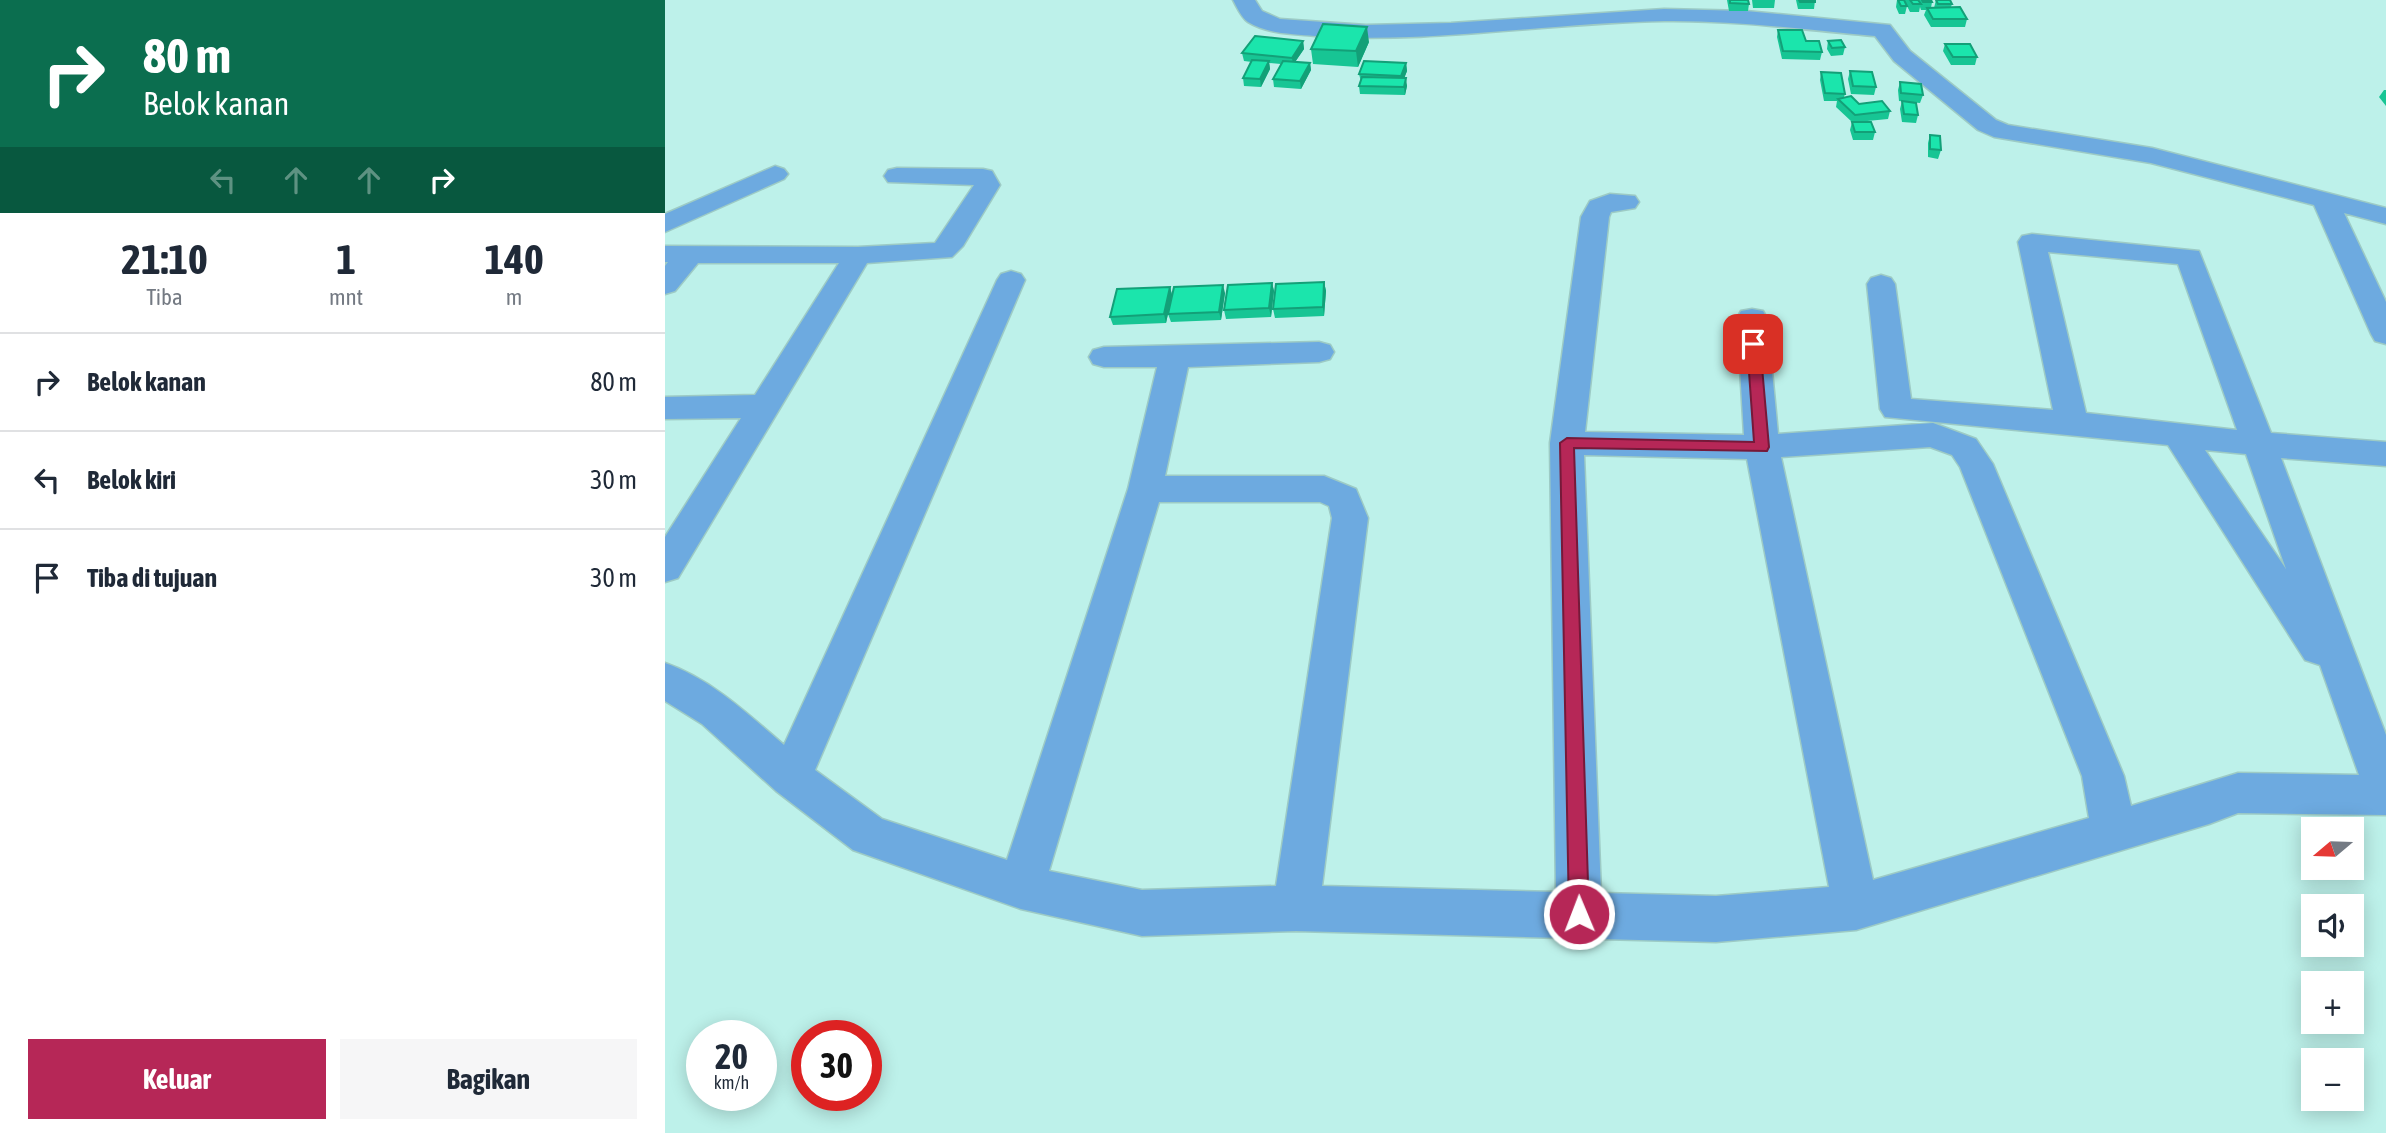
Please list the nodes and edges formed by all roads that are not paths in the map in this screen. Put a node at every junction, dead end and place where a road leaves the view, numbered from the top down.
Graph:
1 (1244, 0) edge
2 (775, 174) dead end
3 (897, 176) dead end
4 (2324, 199) junction
5 (1626, 202) dead end
6 (2386, 216) edge
7 (665, 224) edge
8 (677, 254) edge
9 (858, 255) junction
10 (1011, 280) dead end
11 (1881, 284) dead end
12 (665, 285) edge
13 (1752, 317) dead end
14 (2386, 334) edge
15 (1319, 352) dead end
16 (1104, 357) dead end
17 (1175, 357) junction
18 (764, 406) junction
19 (665, 408) edge
20 (2072, 423) junction
21 (2178, 435) junction
22 (1567, 443) junction
23 (2259, 444) junction
24 (1762, 447) junction
25 (2386, 454) edge
26 (1145, 489) junction
27 (665, 568) edge
28 (665, 680) edge
29 (2352, 699) junction
30 (791, 777) junction
31 (2386, 794) edge
32 (2114, 831) junction
33 (1021, 887) junction
34 (1856, 907) junction
35 (1296, 908) junction
36 (1579, 914) junction

1 - 4 street
2 - 7 street
3 - 9 street
4 - 6 street
4 - 14 street
5 - 22 street
8 - 9 street
8 - 12 street
9 - 18 street
10 - 30 street
11 - 20 street
13 - 24 street
15 - 17 street
16 - 17 street
17 - 26 street
18 - 19 street
18 - 27 street
20 - 21 street
20 - 23 street
21 - 23 street
21 - 29 street
22 - 24 street
22 - 36 street
23 - 25 street
23 - 29 street
24 - 32 street
24 - 34 street
26 - 33 street
26 - 35 street
28 - 30 street
29 - 31 street
30 - 33 street
31 - 32 street
32 - 34 street
33 - 35 street
34 - 36 street
35 - 36 street

